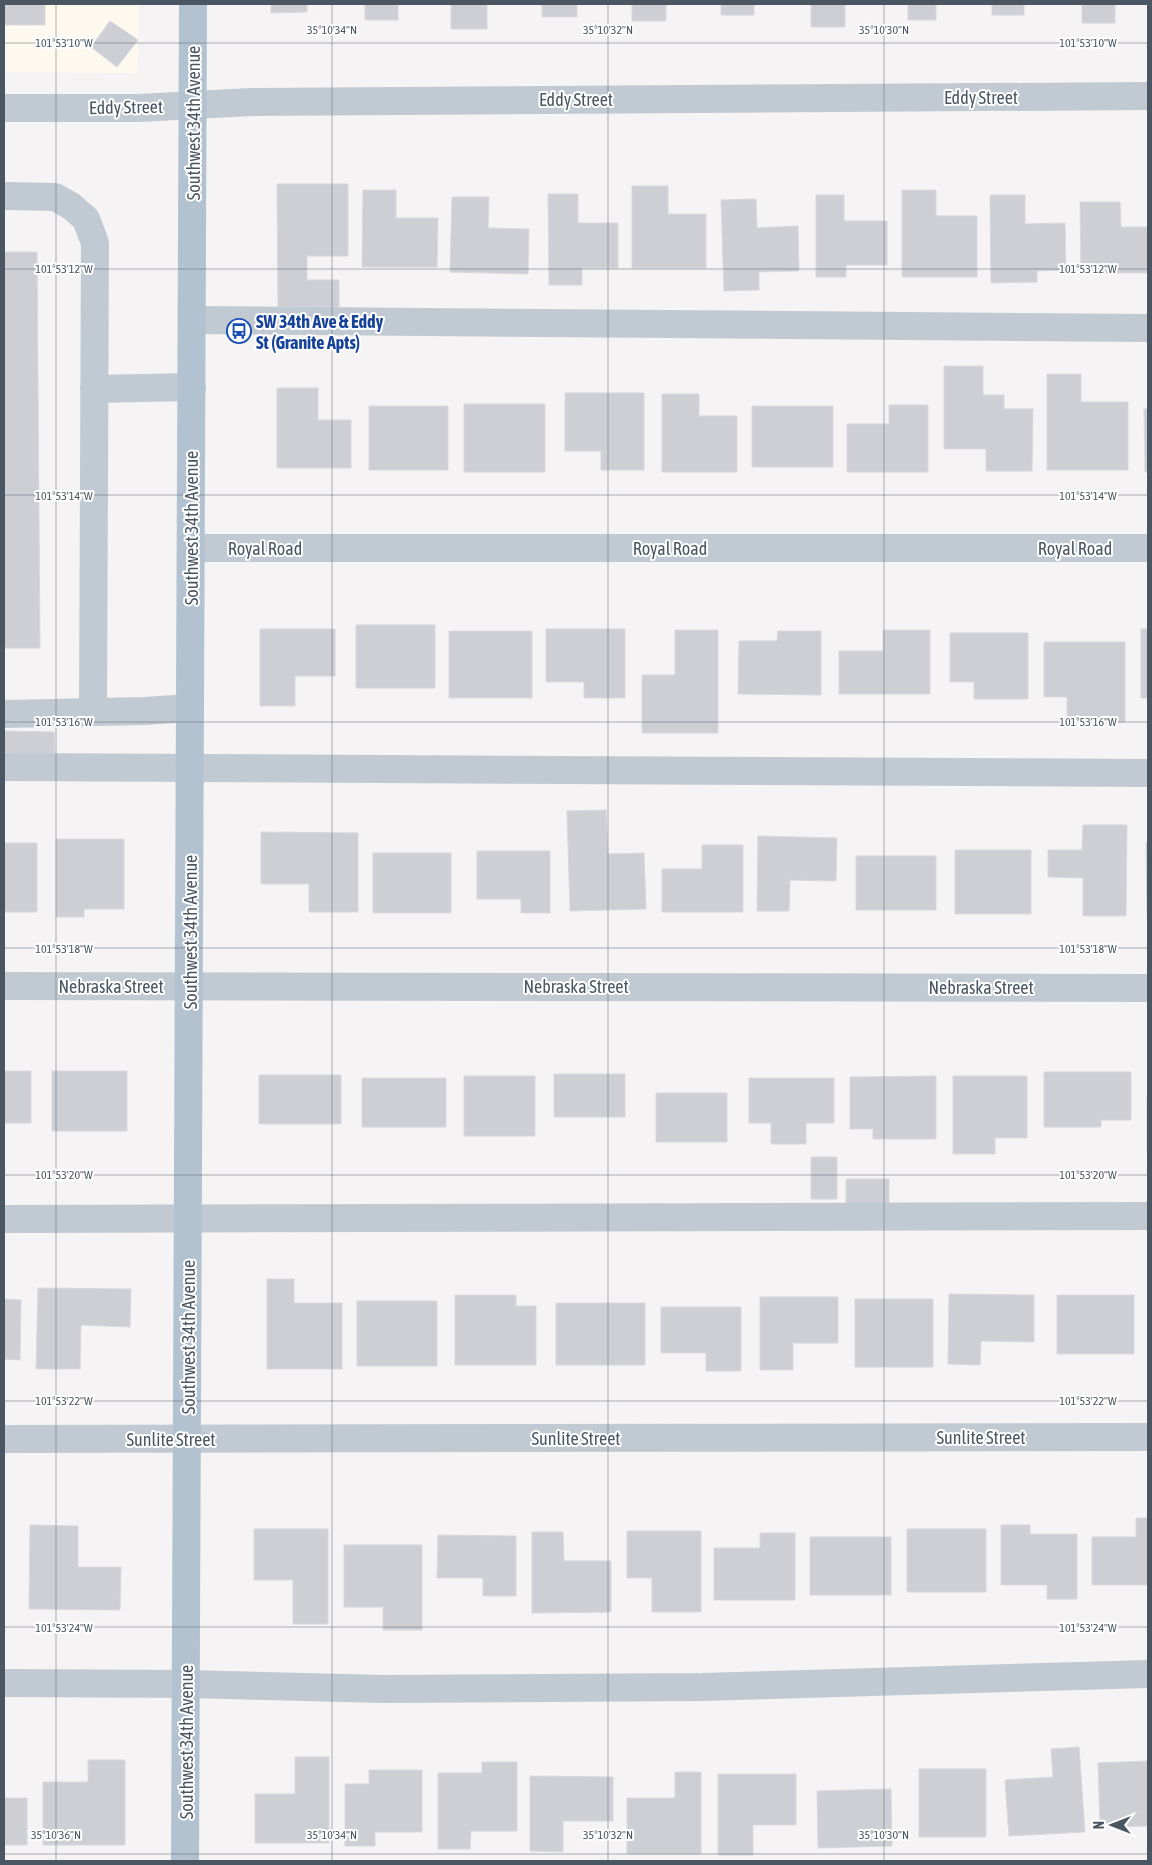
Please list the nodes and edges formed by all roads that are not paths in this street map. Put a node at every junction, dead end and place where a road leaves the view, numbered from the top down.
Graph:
1 (193, 4) edge
2 (1148, 96) edge
3 (193, 105) junction
4 (4, 108) edge
5 (4, 196) edge
6 (192, 320) junction
7 (1148, 328) edge
8 (192, 387) junction
9 (94, 389) junction
10 (191, 548) junction
11 (1148, 548) edge
12 (190, 708) junction
13 (94, 712) junction
14 (4, 714) edge
15 (4, 767) edge
16 (190, 768) junction
17 (1148, 773) edge
18 (4, 986) edge
19 (189, 986) junction
20 (1148, 988) edge
21 (1148, 1216) edge
22 (188, 1218) junction
23 (4, 1219) edge
24 (1148, 1437) edge
25 (4, 1439) edge
26 (187, 1439) junction
27 (1148, 1674) edge
28 (4, 1683) edge
29 (186, 1684) junction
30 (185, 1861) edge

1 - 3 main road, Southwest 34th Avenue
2 - 3 street, Eddy Street
3 - 4 street, Eddy Street
3 - 6 main road, Southwest 34th Avenue
5 - 9 street
6 - 7 street
6 - 8 main road, Southwest 34th Avenue
8 - 9 street
8 - 10 main road, Southwest 34th Avenue
9 - 13 street
10 - 11 street, Royal Road
10 - 12 main road, Southwest 34th Avenue
12 - 13 street
12 - 16 main road, Southwest 34th Avenue
13 - 14 street
15 - 16 street
16 - 17 street
16 - 19 main road, Southwest 34th Avenue
18 - 19 street, Nebraska Street
19 - 20 street, Nebraska Street
19 - 22 main road, Southwest 34th Avenue
21 - 22 street
22 - 23 street
22 - 26 main road, Southwest 34th Avenue
24 - 26 street, Sunlite Street
25 - 26 street, Sunlite Street
26 - 29 main road, Southwest 34th Avenue
27 - 29 street
28 - 29 street
29 - 30 main road, Southwest 34th Avenue

